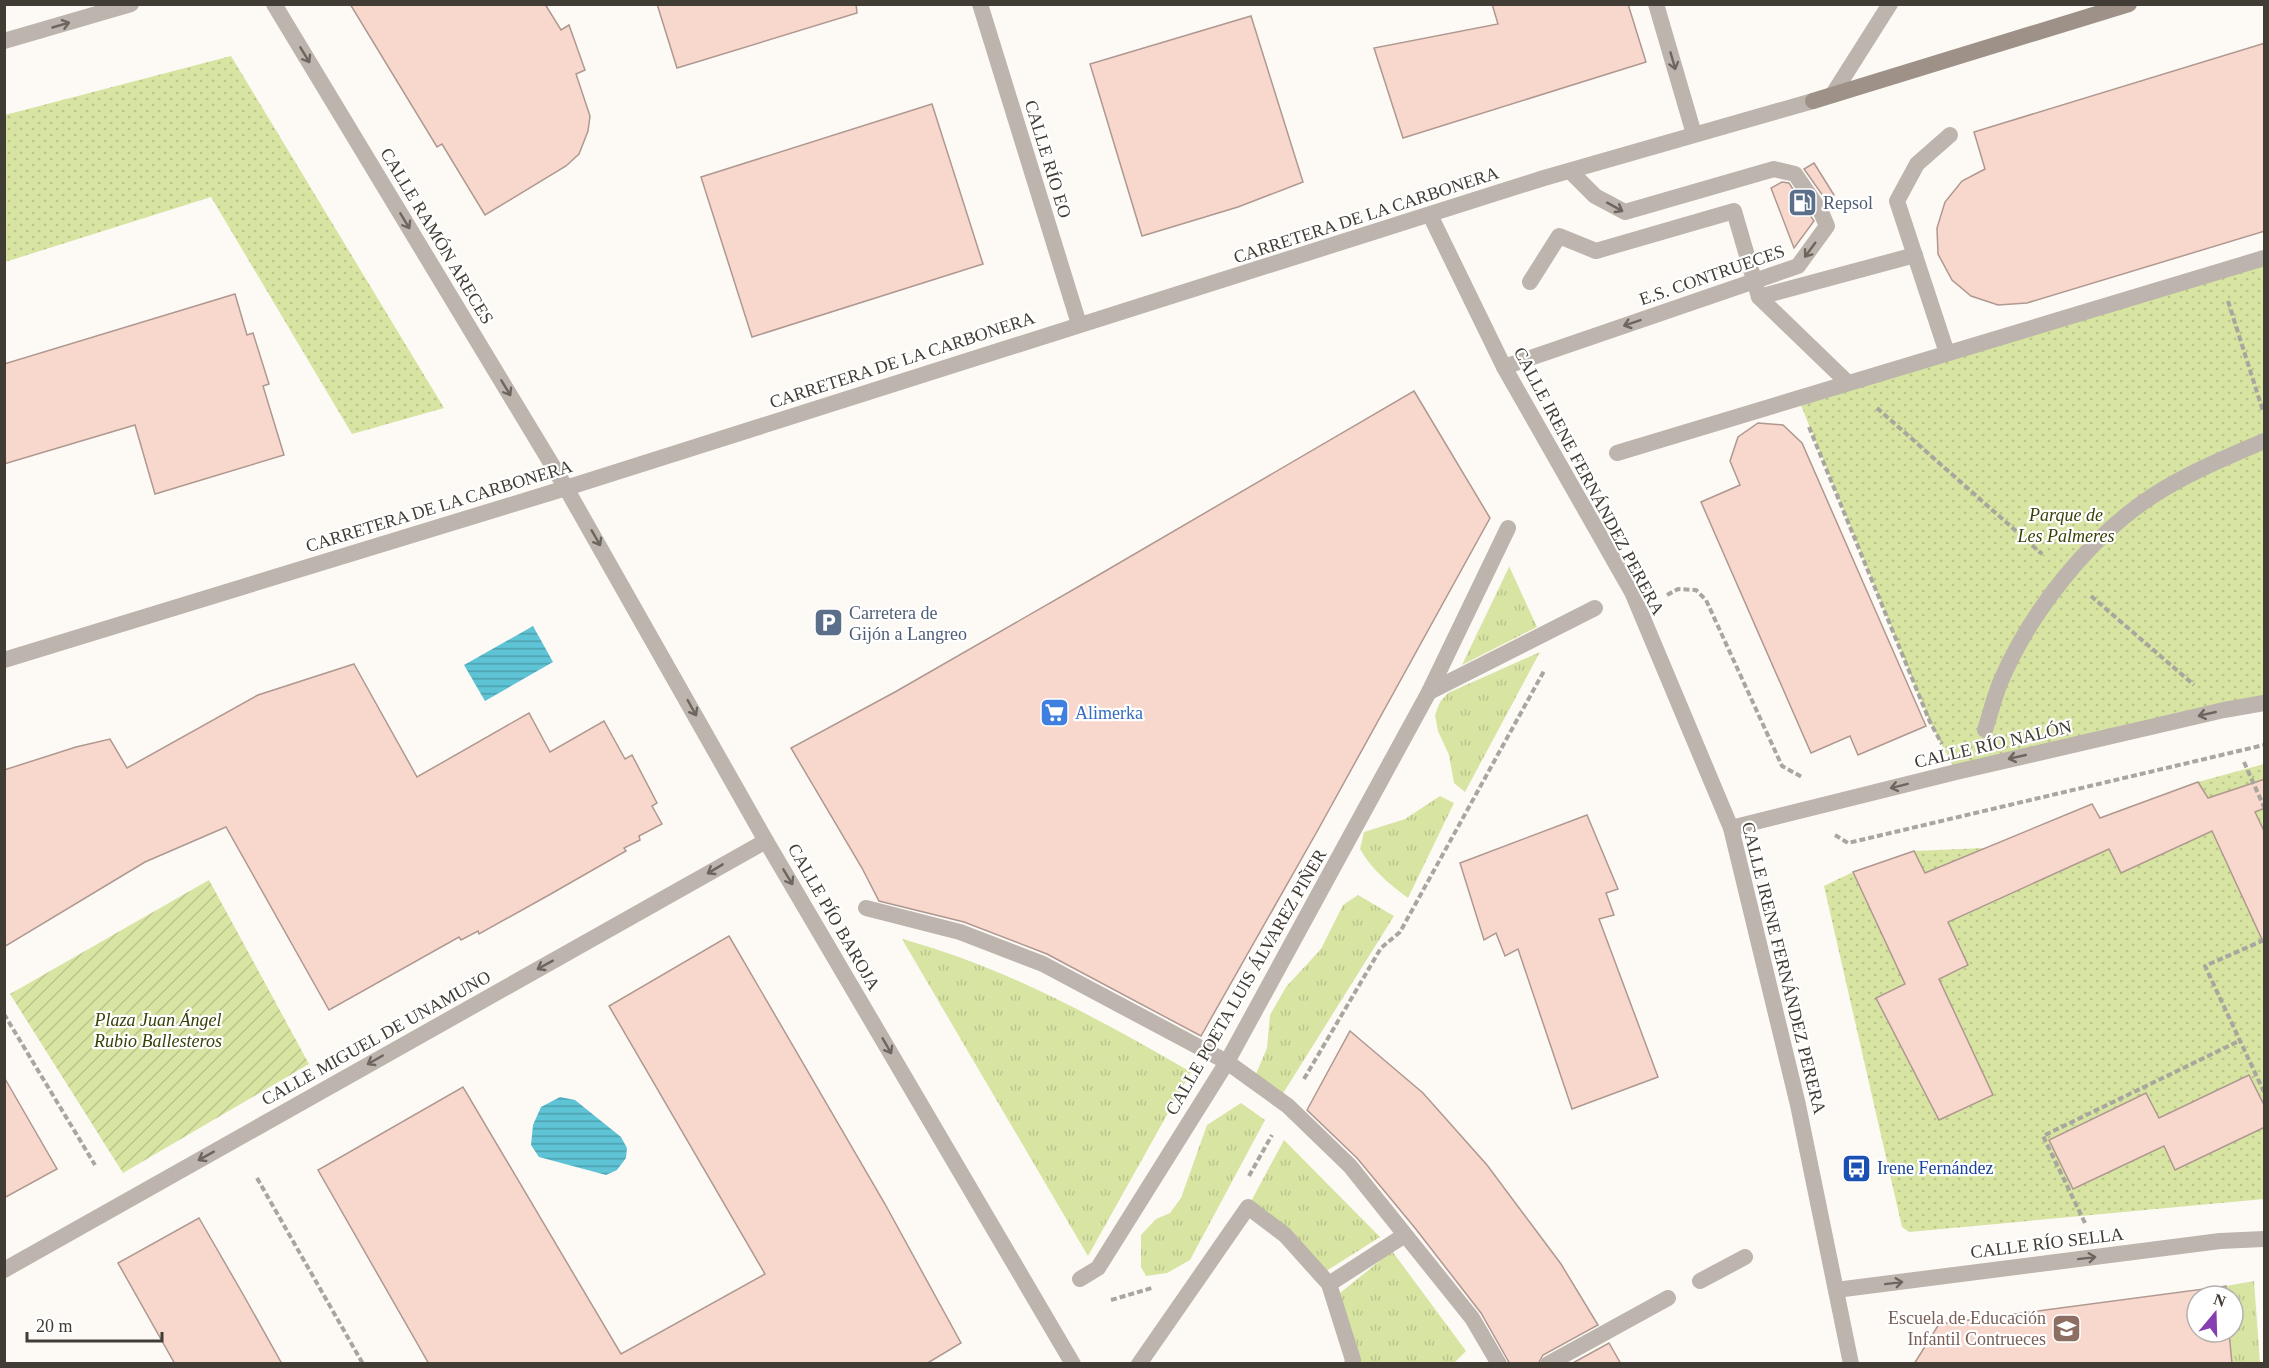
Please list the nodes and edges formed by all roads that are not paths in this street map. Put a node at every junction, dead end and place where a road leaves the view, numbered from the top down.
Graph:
1 (131, 4) edge
2 (274, 4) edge
3 (980, 4) edge
4 (1656, 4) edge
5 (1890, 4) edge
6 (2129, 4) edge
7 (4, 41) edge
8 (1833, 94) junction
9 (1813, 101) joint
10 (1694, 134) junction
11 (1950, 135) dead end
12 (1570, 171) junction
13 (1430, 215) junction
14 (1915, 255) junction
15 (2265, 258) edge
16 (1530, 282) dead end
17 (1756, 289) junction
18 (1079, 324) junction
19 (1947, 353) junction
20 (1504, 367) junction
21 (1848, 383) junction
22 (2265, 441) edge
23 (1617, 453) dead end
24 (566, 488) junction
25 (1508, 528) dead end
26 (1594, 608) dead end
27 (4, 660) edge
28 (1429, 692) junction
29 (2265, 703) edge
30 (1985, 730) dead end
31 (1731, 828) junction
32 (766, 841) junction
33 (866, 908) dead end
34 (1227, 1062) junction
35 (1405, 1235) junction
36 (2265, 1239) edge
37 (1745, 1257) dead end
38 (4, 1270) edge
39 (1080, 1279) dead end
40 (1700, 1281) dead end
41 (1329, 1284) junction
42 (1836, 1290) junction
43 (1668, 1298) dead end
44 (1073, 1363) edge
45 (1139, 1364) edge
46 (1352, 1364) edge
47 (1499, 1364) edge
48 (1548, 1364) edge
49 (1851, 1364) edge

7 -> 1 street
2 -> 24 street, CALLE RAMÓN ARECES
3 - 18 street, CALLE RÍO EO
4 -> 10 street
5 - 8 street
6 - 8 main road
8 - 9 main road
9 - 10 street, CARRETERA DE LA CARBONERA
10 - 12 street, CARRETERA DE LA CARBONERA
11 - 14 street
12 - 13 street, CARRETERA DE LA CARBONERA
12 -> 17 street, E.S. CONTRUECES
13 - 18 street, CARRETERA DE LA CARBONERA
13 - 20 street, CALLE IRENE FERNÁNDEZ PERERA
14 - 17 street
14 - 19 street
15 - 19 street
16 - 17 street
17 -> 20 street, E.S. CONTRUECES
17 - 21 street
18 - 24 street, CARRETERA DE LA CARBONERA
19 - 21 street
20 - 31 street, CALLE IRENE FERNÁNDEZ PERERA
21 - 23 street
22 - 30 street
24 - 27 street, CARRETERA DE LA CARBONERA
24 -> 32 street, CALLE PÍO BAROJA
25 - 28 street, CALLE POETA LUIS ÁLVAREZ PIÑER
26 - 28 street
28 - 34 street, CALLE POETA LUIS ÁLVAREZ PIÑER
29 -> 31 street, CALLE RÍO NALÓN
31 - 42 street, CALLE IRENE FERNÁNDEZ PERERA
32 -> 38 street, CALLE MIGUEL DE UNAMUNO
32 -> 44 street, CALLE PÍO BAROJA
33 - 34 street
34 - 35 street
34 - 39 street, CALLE POETA LUIS ÁLVAREZ PIÑER
35 - 41 street
35 - 47 street
42 -> 36 street, CALLE RÍO SELLA
37 - 40 street
41 - 45 street
41 - 46 street
42 - 49 street, CALLE IRENE FERNÁNDEZ PERERA
43 - 48 street

